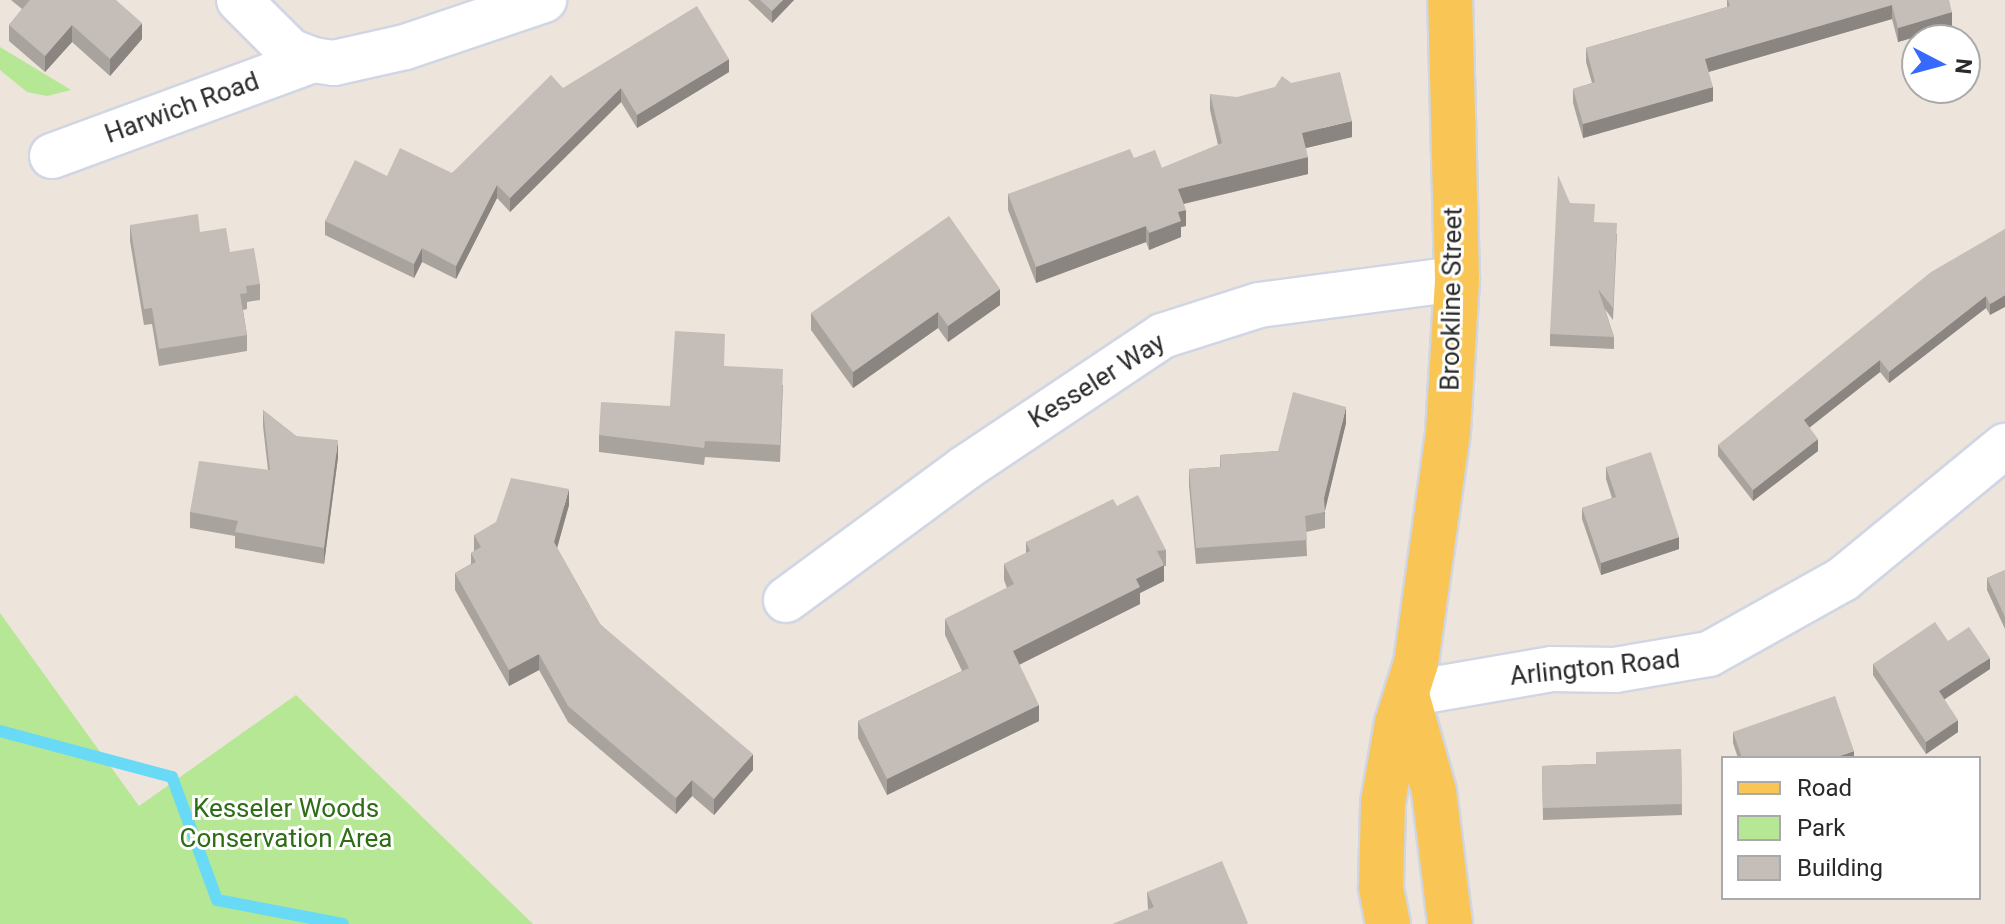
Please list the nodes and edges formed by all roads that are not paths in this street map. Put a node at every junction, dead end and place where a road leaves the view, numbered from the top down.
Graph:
1 (239, 0) edge
2 (544, 0) edge
3 (1450, 0) edge
4 (313, 60) junction
5 (52, 156) dead end
6 (1457, 279) junction
7 (2005, 446) edge
8 (786, 600) dead end
9 (1407, 694) junction
10 (1388, 924) edge
11 (1450, 924) edge

1 - 4 street, Harwich Road
2 - 4 street, Harwich Road
3 - 6 main road, Brookline Street
4 - 5 street, Harwich Road
6 - 8 street, Kesseler Way
6 - 9 main road, Brookline Street
7 - 9 street, Arlington Road
9 - 10 main road, Brookline Street
9 - 11 main road

